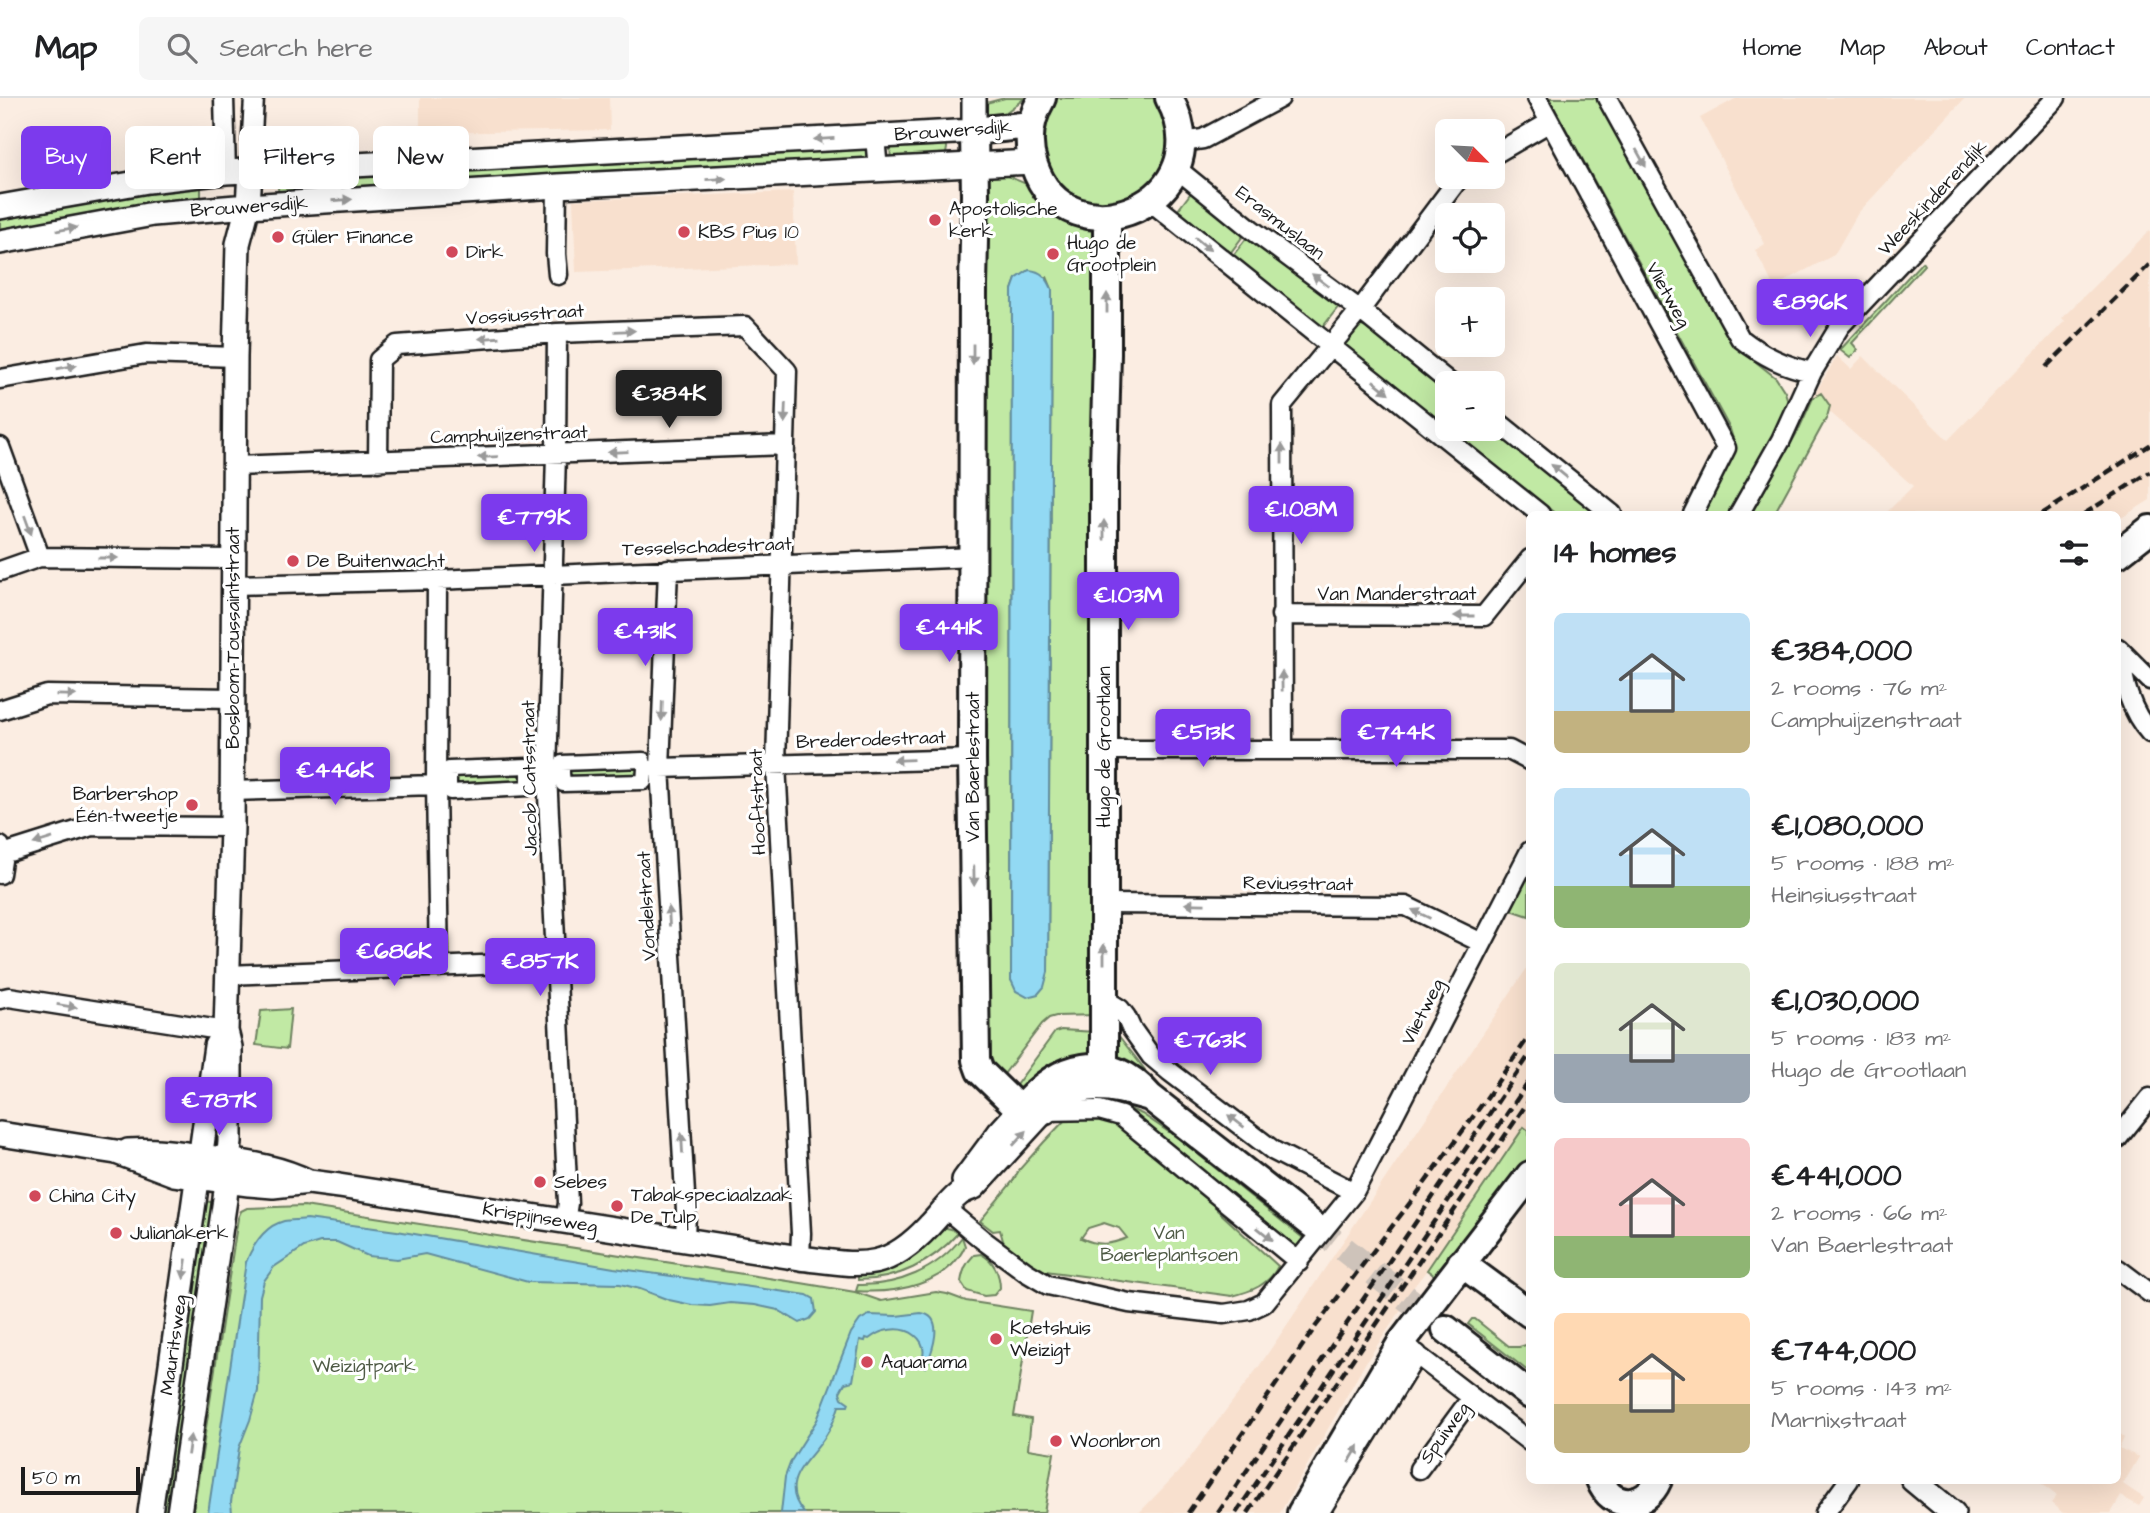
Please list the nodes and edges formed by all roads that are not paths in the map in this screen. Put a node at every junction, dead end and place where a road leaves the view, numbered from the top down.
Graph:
1 (224, 98) edge
2 (254, 98) edge
3 (974, 98) edge
4 (1042, 98) edge
5 (1169, 98) edge
6 (1280, 98) edge
7 (1536, 98) edge
8 (1607, 98) edge
9 (2056, 98) edge
10 (1550, 122) junction
11 (1031, 125) junction
12 (252, 126) edge
13 (974, 131) junction
14 (875, 137) junction
15 (1505, 148) edge
16 (1179, 155) junction
17 (1033, 162) junction
18 (975, 164) junction
19 (359, 165) edge
20 (878, 170) junction
21 (239, 171) edge
22 (226, 172) junction
23 (557, 186) junction
24 (244, 189) edge
25 (1451, 189) edge
26 (1150, 201) junction
27 (0, 207) edge
28 (238, 207) junction
29 (1107, 216) junction
30 (0, 242) edge
31 (558, 275) dead end
32 (1360, 310) junction
33 (557, 333) junction
34 (1330, 346) junction
35 (769, 352) joint
36 (234, 357) junction
37 (1435, 371) edge
38 (1812, 372) junction
39 (0, 379) edge
40 (1505, 428) edge
41 (784, 445) junction
42 (0, 447) edge
43 (556, 454) junction
44 (378, 462) junction
45 (235, 466) junction
46 (1537, 511) edge
47 (1608, 511) edge
48 (1694, 511) edge
49 (1741, 511) edge
50 (2150, 529) edge
51 (2121, 552) edge
52 (973, 556) junction
53 (40, 557) junction
54 (232, 558) junction
55 (783, 564) junction
56 (1526, 564) edge
57 (668, 569) junction
58 (0, 571) edge
59 (553, 575) junction
60 (437, 580) junction
61 (232, 585) junction
62 (1281, 615) junction
63 (2121, 652) edge
64 (2121, 660) edge
65 (2150, 680) edge
66 (232, 698) junction
67 (0, 710) edge
68 (2150, 733) edge
69 (1283, 749) junction
70 (1104, 750) junction
71 (972, 759) junction
72 (1526, 759) edge
73 (776, 764) junction
74 (652, 768) junction
75 (546, 775) junction
76 (443, 785) junction
77 (232, 791) junction
78 (232, 827) junction
79 (1, 850) edge
80 (1526, 859) edge
81 (0, 874) edge
82 (1104, 904) junction
83 (1482, 943) junction
84 (558, 962) junction
85 (439, 967) junction
86 (229, 975) junction
87 (0, 999) edge
88 (1104, 999) junction
89 (226, 1031) junction
90 (1104, 1068) junction
91 (1150, 1097) junction
92 (2150, 1098) edge
93 (1033, 1110) junction
94 (0, 1134) edge
95 (2121, 1134) edge
96 (199, 1167) junction
97 (228, 1171) junction
98 (1526, 1181) edge
99 (1354, 1192) junction
100 (952, 1202) junction
101 (565, 1222) junction
102 (1313, 1224) tunnel mouth
103 (685, 1239) junction
104 (800, 1258) junction
105 (1299, 1262) junction
106 (1469, 1269) junction
107 (2121, 1271) edge
108 (2150, 1293) edge
109 (1526, 1311) edge
110 (1447, 1329) tunnel mouth
111 (1409, 1349) junction
112 (1526, 1392) edge
113 (1472, 1397) junction
114 (1526, 1439) edge
115 (1419, 1469) dead end
116 (1602, 1484) edge
117 (1656, 1484) edge
118 (1846, 1484) edge
119 (1918, 1484) edge
120 (1634, 1508) edge
121 (150, 1513) edge
122 (178, 1513) edge
123 (1301, 1513) edge
124 (1319, 1513) edge
125 (1825, 1513) edge
126 (1953, 1513) edge

1 - 22 street
2 - 12 street
3 - 13 street
4 - 11 main road
5 - 16 main road
6 - 16 street
7 - 10 street, Vlietweg
8 -> 38 street
9 - 38 street, Weeskinderendijk
10 - 15 street
10 - 48 street, Vlietweg
11 - 13 main road, Brouwersdijk
11 - 17 main road
13 - 14 street, Brouwersdijk
13 - 18 main road, Van Baerlestraat
14 -> 19 street, Brouwersdijk
14 - 20 street, Brouwersdijk
16 - 26 main road
32 -> 16 street, Erasmuslaan
17 - 18 street, Brouwersdijk
17 - 29 main road
18 - 20 street, Brouwersdijk
18 -> 52 main road, Van Baerlestraat
23 -> 20 street, Brouwersdijk
21 - 22 street, Brouwersdijk
22 - 27 street, Brouwersdijk
22 - 28 street, Bosboom-Toussaintstraat
28 -> 23 street, Brouwersdijk
23 - 31 street
24 - 28 street, Bosboom-Toussaintstraat
25 - 32 street
26 - 29 main road
26 -> 34 street
30 -> 28 street, Brouwersdijk
28 - 36 street, Bosboom-Toussaintstraat
70 -> 29 main road, Hugo de Grootlaan
32 - 34 street
32 - 37 street, Erasmuslaan
33 -> 35 street, Vossiusstraat
33 - 43 street, Jacob Catsstraat
33 -> 44 street, Vossiusstraat
34 -> 46 street
62 -> 34 street
35 -> 41 street, Hooftstraat
39 -> 36 street
36 - 45 street, Bosboom-Toussaintstraat
38 - 49 street, Weeskinderendijk
47 -> 40 street
41 -> 43 street, Camphuijzenstraat
41 - 55 street, Hooftstraat
42 -> 53 street
43 -> 44 street, Camphuijzenstraat
43 - 59 street, Jacob Catsstraat
44 - 45 street, Camphuijzenstraat
45 - 54 street, Bosboom-Toussaintstraat
50 - 51 main road
52 - 55 street, Tesselschadestraat
52 - 71 main road, Van Baerlestraat
53 -> 54 street
53 - 58 street
54 - 61 street, Bosboom-Toussaintstraat
55 - 57 street, Tesselschadestraat
55 - 73 street, Hooftstraat
56 -> 62 street, Van Manderstraat
57 - 59 street, Tesselschadestraat
57 -> 74 street, Vondelstraat
59 - 60 street, Tesselschadestraat
59 - 75 street, Jacob Catsstraat
60 - 61 street, Tesselschadestraat
60 - 76 street
61 - 66 street, Bosboom-Toussaintstraat
69 -> 62 street
63 - 65 street
64 - 68 street
67 -> 66 street
66 - 77 street, Bosboom-Toussaintstraat
69 - 70 street
69 - 72 street
70 - 82 main road, Hugo de Grootlaan
71 -> 73 street, Brederodestraat
71 -> 93 main road, Van Baerlestraat
73 - 74 street, Brederodestraat
73 - 104 street, Hooftstraat
74 - 75 street, Brederodestraat
74 - 75 street
103 -> 74 street, Vondelstraat
75 - 76 street, Brederodestraat
75 - 76 street
75 - 84 street, Jacob Catsstraat
76 - 77 street, Brederodestraat
76 - 85 street
77 - 78 street, Bosboom-Toussaintstraat
78 -> 79 street
78 - 86 street, Bosboom-Toussaintstraat
79 - 81 street
80 - 83 street, Vlietweg
83 -> 82 street, Reviusstraat
88 -> 82 main road, Hugo de Grootlaan
83 - 99 street, Vlietweg
84 - 85 street
84 - 101 street, Jacob Catsstraat
85 - 86 street
86 - 89 street, Bosboom-Toussaintstraat
87 -> 89 street
88 - 90 main road, Hugo de Grootlaan
99 -> 88 street
89 - 96 street, Bosboom-Toussaintstraat
89 - 97 street, Bosboom-Toussaintstraat
90 - 91 main road
90 - 93 main road
91 - 93 main road
91 - 102 main road
92 - 95 street
93 - 100 street
93 -> 105 street
94 - 96 street, Krispijnseweg
96 - 97 street, Krispijnseweg
96 -> 121 street, Mauritsweg
97 - 101 street, Krispijnseweg
122 -> 97 street, Mauritsweg
98 - 106 main road
99 - 105 street
100 - 104 street, Krispijnseweg
100 - 105 street
101 - 103 street, Krispijnseweg
103 - 104 street, Krispijnseweg
106 - 109 main road
106 - 111 main road
107 - 108 street
110 - 112 main road
111 - 113 street, Spuiweg
111 - 123 main road
124 -> 111 street
113 - 114 street, Spuiweg
113 - 115 street, Spuiweg
116 - 120 main road
117 - 120 main road
118 - 125 street
119 - 126 street

